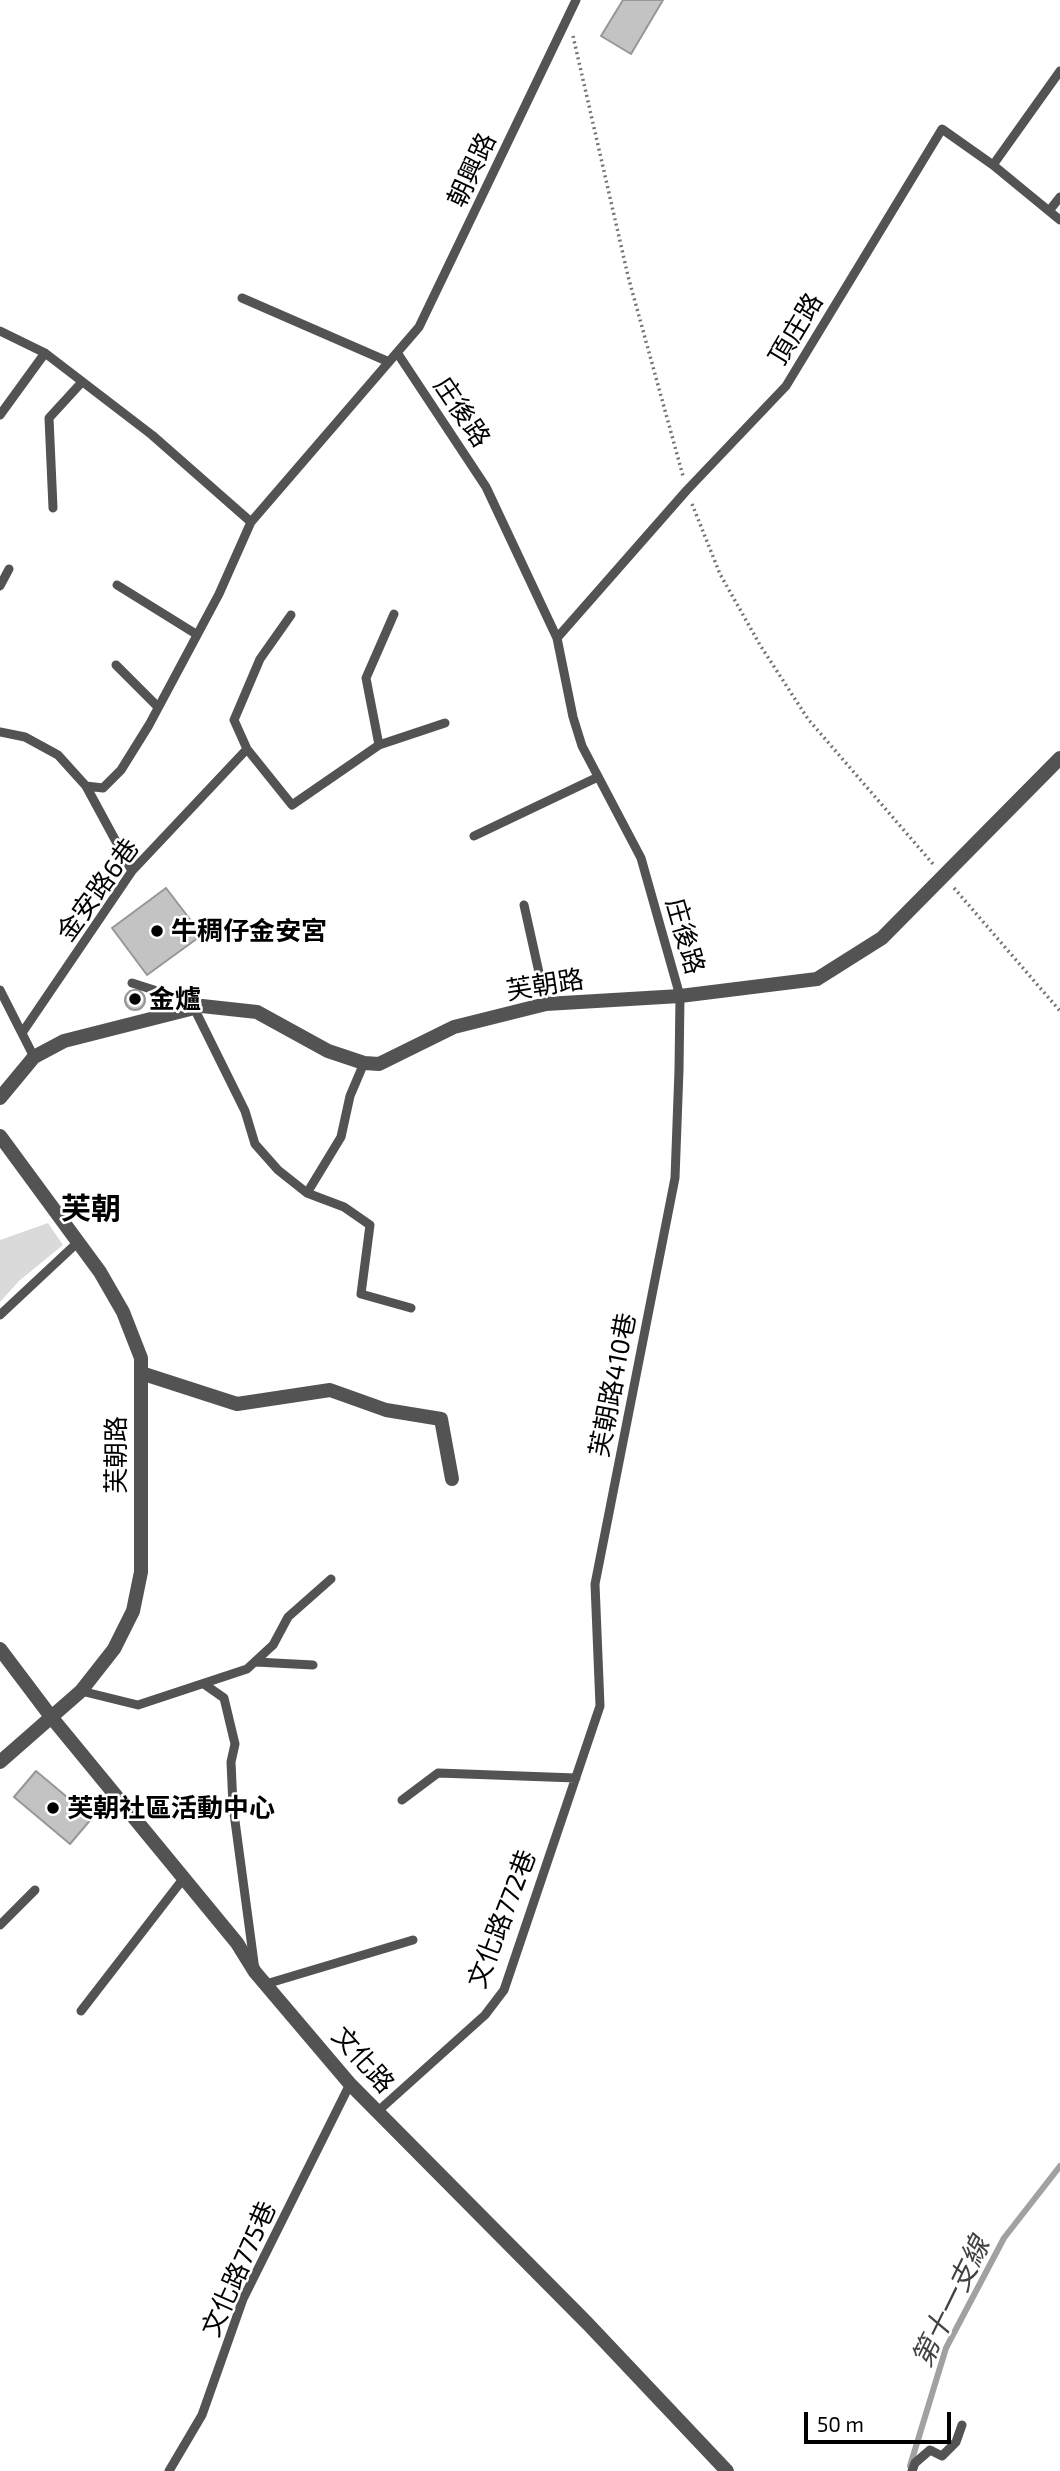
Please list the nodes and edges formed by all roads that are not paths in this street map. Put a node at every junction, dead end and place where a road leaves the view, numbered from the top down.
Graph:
1 (576, 0) edge
2 (1060, 71) edge
3 (993, 165) junction
4 (1060, 197) edge
5 (1049, 211) junction
6 (1060, 220) edge
7 (242, 298) dead end
8 (0, 331) edge
9 (45, 353) junction
10 (398, 354) junction
11 (389, 362) junction
12 (82, 382) junction
13 (0, 415) edge
14 (53, 508) dead end
15 (251, 522) junction
16 (9, 569) dead end
17 (117, 585) dead end
18 (0, 586) edge
19 (394, 614) dead end
20 (291, 615) dead end
21 (197, 634) junction
22 (557, 638) junction
23 (116, 665) dead end
24 (158, 707) junction
25 (445, 723) dead end
26 (0, 732) edge
27 (379, 745) junction
28 (247, 749) junction
29 (1060, 758) edge
30 (598, 777) junction
31 (86, 786) junction
32 (474, 836) dead end
33 (132, 871) junction
34 (524, 905) dead end
35 (132, 983) dead end
36 (0, 990) edge
37 (680, 996) junction
38 (546, 1004) junction
39 (194, 1009) junction
40 (169, 1015) junction
41 (22, 1033) junction
42 (34, 1057) junction
43 (364, 1063) junction
44 (0, 1098) edge
45 (0, 1136) edge
46 (307, 1193) junction
47 (77, 1243) junction
48 (411, 1308) dead end
49 (0, 1315) edge
50 (141, 1373) junction
51 (452, 1479) dead end
52 (331, 1579) dead end
53 (0, 1649) edge
54 (256, 1661) junction
55 (313, 1665) dead end
56 (204, 1684) junction
57 (80, 1691) junction
58 (52, 1718) junction
59 (0, 1762) edge
60 (576, 1778) junction
61 (402, 1800) dead end
62 (183, 1879) junction
63 (35, 1890) dead end
64 (0, 1925) edge
65 (413, 1940) dead end
66 (255, 1972) junction
67 (265, 1984) junction
68 (81, 2011) dead end
69 (350, 2084) junction
70 (377, 2112) junction
71 (962, 2425) dead end
72 (169, 2471) edge
73 (727, 2471) edge
74 (912, 2471) edge

1 - 10 lane, 朝興路
2 - 3 lane
3 - 5 lane, 頂庄路
3 - 22 lane, 頂庄路
4 - 5 lane
5 - 6 lane, 頂庄路
7 - 11 lane
8 - 9 lane
9 - 12 lane
9 - 13 lane
10 - 11 lane
10 - 22 lane, 庄後路
11 - 15 lane
12 - 14 lane
12 - 15 lane
15 - 21 lane
16 - 18 lane
17 - 21 lane
19 - 27 lane
20 - 28 lane
21 - 24 lane
22 - 30 lane, 庄後路
23 - 24 lane
24 - 31 lane
25 - 27 lane
26 - 31 lane
27 - 28 lane
28 - 33 lane, 金安路6巷
29 - 37 street, 芙朝路
30 - 32 lane
30 - 37 lane, 庄後路
31 - 33 lane
33 - 41 lane, 金安路6巷
34 - 38 lane
35 - 40 lane
36 - 41 lane
37 - 38 street, 芙朝路
37 - 60 lane, 芙朝路410巷
38 - 43 street, 芙朝路
39 - 40 street
39 - 43 street
39 - 46 lane
40 - 42 street
41 - 42 lane
42 - 44 street
43 - 46 lane
45 - 47 street, 芙朝路
46 - 48 lane
47 - 49 lane
47 - 50 street, 芙朝路
50 - 51 street
50 - 57 street, 芙朝路
52 - 54 lane
53 - 58 street, 文化路
54 - 55 lane
54 - 56 lane
56 - 57 lane
56 - 66 lane
57 - 58 street, 芙朝路
58 - 59 street, 芙朝路
58 - 62 street, 文化路
60 - 61 lane
60 - 70 lane, 文化路772巷
62 - 66 street, 文化路
62 - 68 lane
63 - 64 lane
65 - 67 lane
66 - 67 street, 文化路
67 - 69 street, 文化路
69 - 70 street, 文化路
69 - 72 lane, 文化路775巷
70 - 73 street, 文化路
71 - 74 lane

